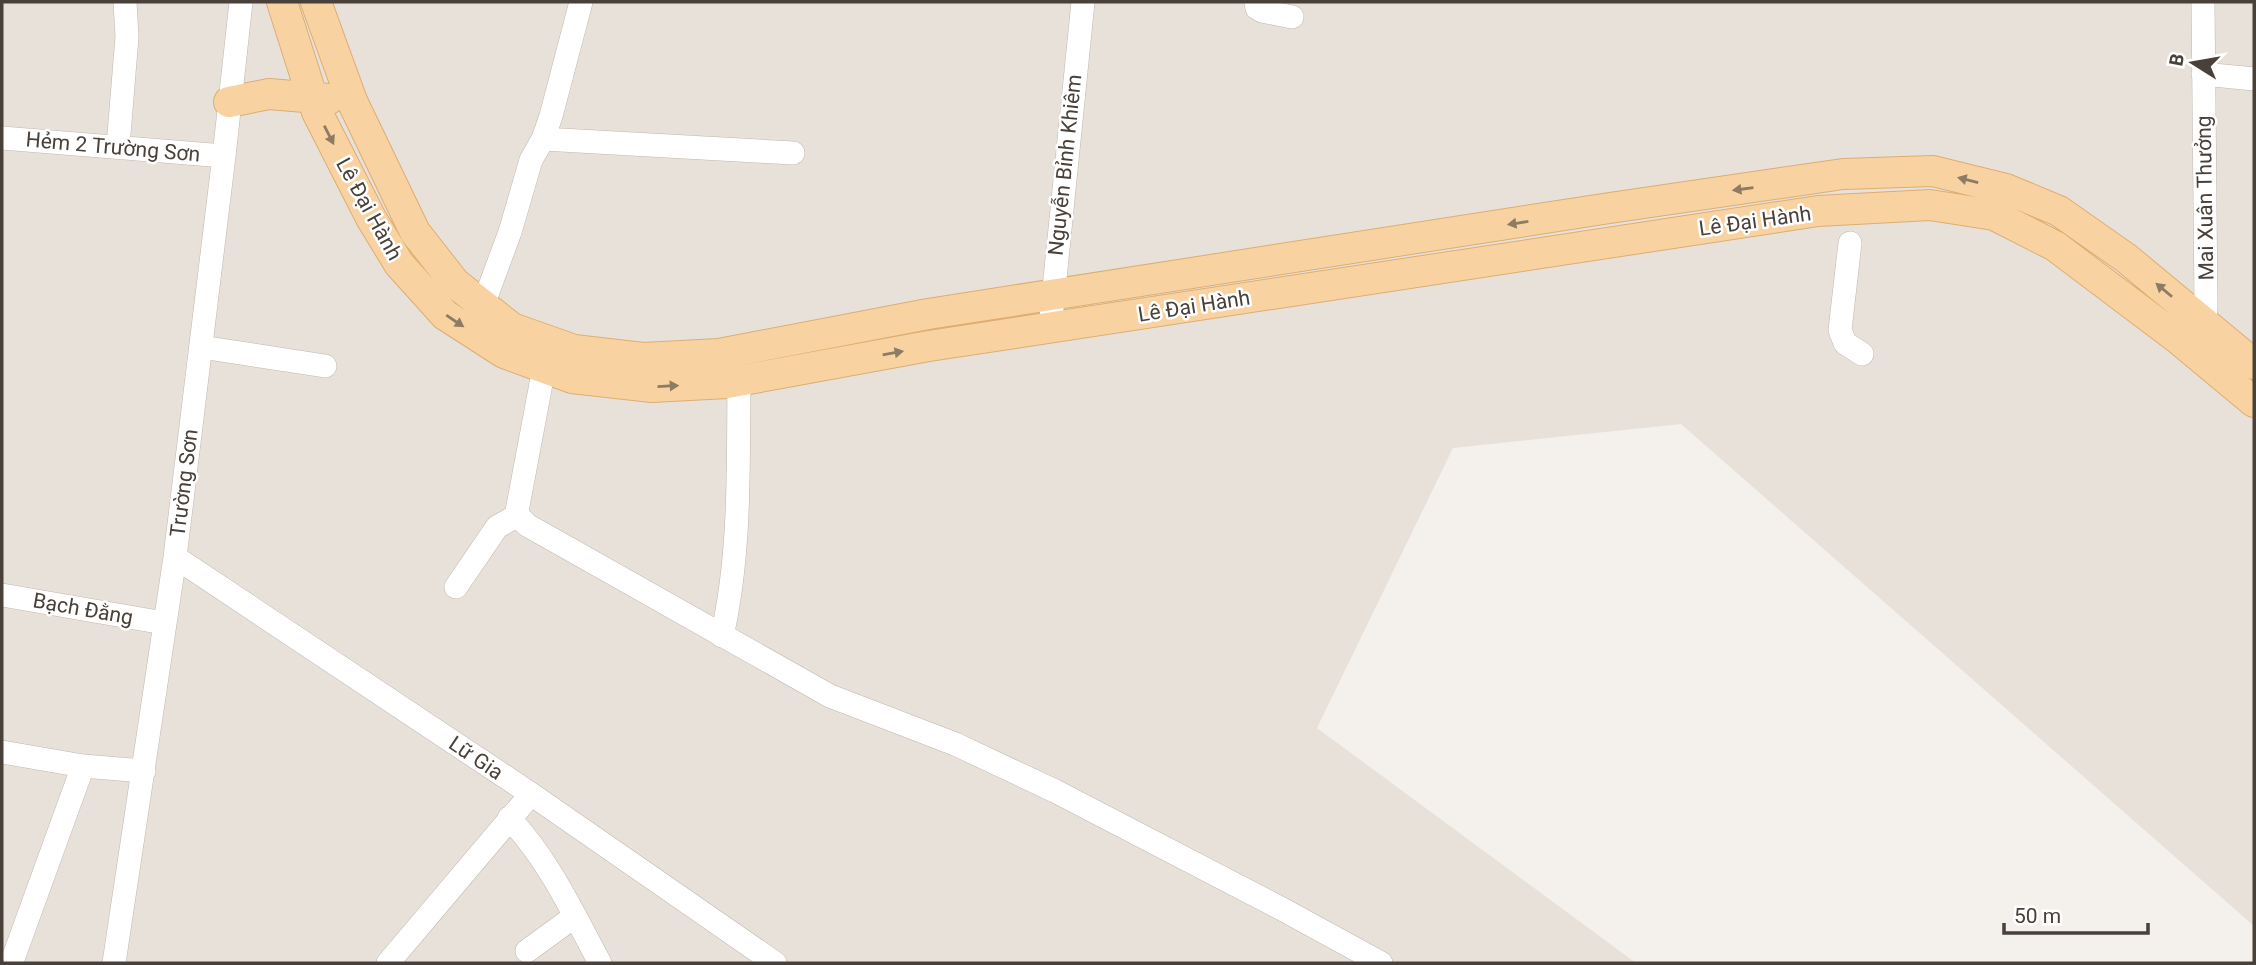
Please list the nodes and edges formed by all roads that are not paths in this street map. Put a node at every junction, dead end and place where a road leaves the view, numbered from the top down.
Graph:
1 (125, 2) edge
2 (241, 2) edge
3 (282, 2) edge
4 (316, 2) edge
5 (581, 2) edge
6 (1083, 2) edge
7 (1256, 2) edge
8 (2203, 2) edge
9 (1292, 17) dead end
10 (2203, 74) junction
11 (2254, 79) edge
12 (313, 99) junction
13 (351, 99) junction
14 (229, 102) junction
15 (2, 138) edge
16 (543, 139) junction
17 (118, 146) junction
18 (793, 153) dead end
19 (224, 156) junction
20 (1850, 243) dead end
21 (1052, 295) junction
22 (483, 305) junction
23 (1050, 328) junction
24 (2195, 334) junction
25 (201, 346) junction
26 (1862, 354) dead end
27 (2254, 365) edge
28 (325, 366) dead end
29 (544, 368) junction
30 (739, 381) junction
31 (2254, 401) edge
32 (520, 518) junction
33 (175, 556) junction
34 (456, 587) dead end
35 (2, 595) edge
36 (164, 623) junction
37 (722, 636) junction
38 (2, 752) edge
39 (83, 766) junction
40 (144, 771) junction
41 (531, 794) junction
42 (509, 818) junction
43 (575, 916) junction
44 (527, 951) dead end
45 (14, 956) dead end
46 (117, 962) edge
47 (388, 963) edge
48 (600, 963) edge
49 (775, 963) edge
50 (1381, 963) edge

1 - 17 street
2 - 14 street, Trường Sơn
3 - 12 main road, Lê Đại Hành
4 - 13 main road, Lê Đại Hành
5 - 16 street
6 - 21 street, Nguyễn Bỉnh Khiêm
7 - 9 street
8 - 10 street, Mai Xuân Thưởng
10 - 11 street
10 - 24 street, Mai Xuân Thưởng
12 - 13 main road
12 - 14 main road
12 -> 29 main road, Lê Đại Hành
13 - 22 main road, Lê Đại Hành
14 - 19 street, Trường Sơn
15 - 17 street, Hẻm 2 Trường Sơn
16 - 18 street
16 - 22 street
17 - 19 street, Hẻm 2 Trường Sơn
19 - 25 street, Trường Sơn
20 - 26 street
21 - 22 main road, Lê Đại Hành
21 - 23 street, Nguyễn Bỉnh Khiêm
24 -> 21 main road, Lê Đại Hành
23 - 24 main road, Lê Đại Hành
30 -> 23 main road, Lê Đại Hành
24 - 27 main road, Lê Đại Hành
24 - 31 main road, Lê Đại Hành
25 - 28 street
25 - 33 street, Trường Sơn
29 -> 30 main road, Lê Đại Hành
29 - 32 street
30 - 37 street
32 - 34 street
32 - 37 street
33 - 36 street, Trường Sơn
33 - 41 street, Lữ Gia
35 - 36 street, Bạch Đằng
36 - 40 street, Trường Sơn
37 - 50 street
38 - 39 street
39 - 40 street
39 - 45 street
40 - 46 street, Trường Sơn
41 - 42 street
41 - 49 street, Lữ Gia
42 - 43 street
42 - 47 street
43 - 44 street
43 - 48 street

